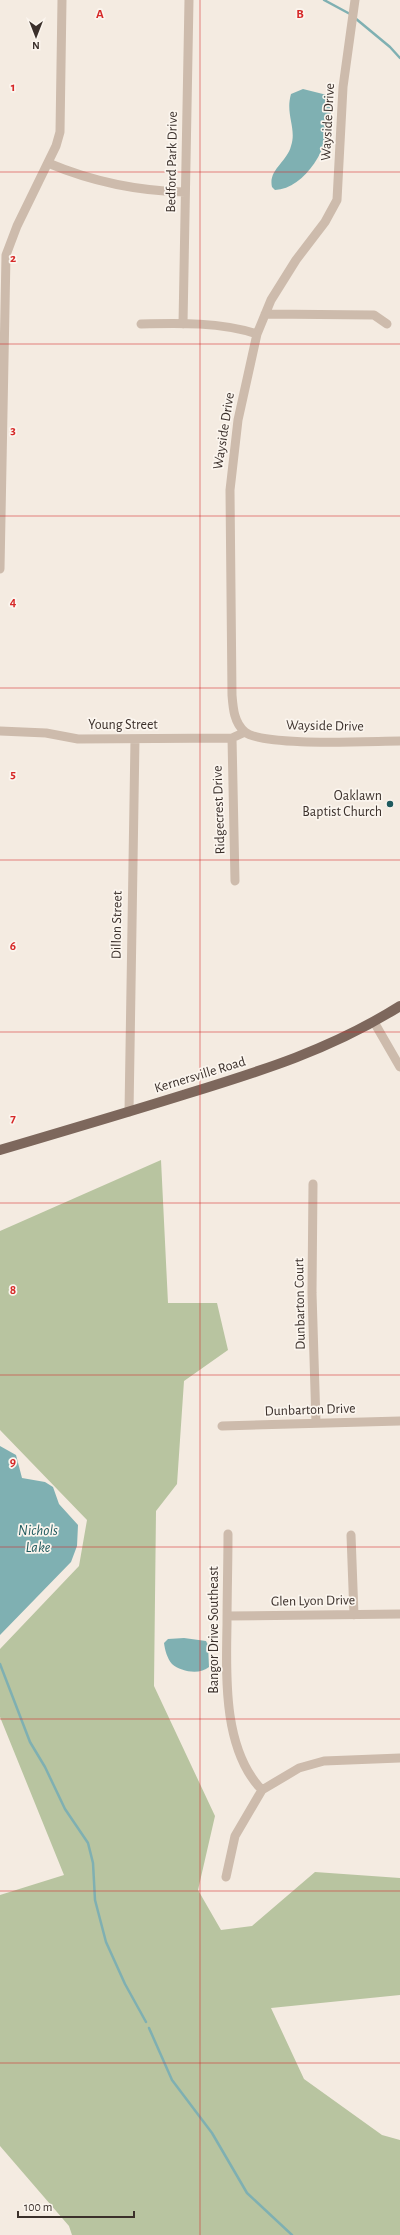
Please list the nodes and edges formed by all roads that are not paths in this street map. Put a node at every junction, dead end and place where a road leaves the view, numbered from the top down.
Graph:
1 (62, 0) edge
2 (189, 0) edge
3 (355, 0) edge
4 (48, 163) junction
5 (185, 192) junction
6 (265, 314) junction
7 (141, 324) dead end
8 (183, 324) junction
9 (387, 324) dead end
10 (257, 334) junction
11 (0, 569) edge
12 (0, 731) edge
13 (245, 732) junction
14 (232, 738) junction
15 (135, 739) junction
16 (400, 741) edge
17 (235, 881) dead end
18 (400, 1006) edge
19 (374, 1022) junction
20 (400, 1067) edge
21 (128, 1112) junction
22 (0, 1150) edge
23 (313, 1184) dead end
24 (400, 1421) edge
25 (316, 1423) junction
26 (222, 1426) dead end
27 (228, 1534) dead end
28 (352, 1535) dead end
29 (400, 1614) edge
30 (354, 1615) junction
31 (227, 1616) junction
32 (400, 1758) edge
33 (262, 1790) junction
34 (226, 1877) dead end

1 - 4 street
2 - 5 street, Bedford Park Drive
3 - 6 street, Wayside Drive
4 - 5 street
4 - 11 street
5 - 8 street, Bedford Park Drive
6 - 9 street
6 - 10 street, Wayside Drive
7 - 8 street
8 - 10 street
10 - 13 street, Wayside Drive
12 - 15 street, Young Street
13 - 14 street, Young Street
13 - 16 street, Wayside Drive
14 - 15 street, Young Street
14 - 17 street, Ridgecrest Drive
15 - 21 street, Dillon Street
18 - 19 main road, Kernersville Road
19 - 20 street
19 - 21 main road, Kernersville Road
21 - 22 main road, Kernersville Road
23 - 25 street, Dunbarton Court
24 - 25 street, Dunbarton Drive
25 - 26 street, Dunbarton Drive
27 - 31 street, Bangor Drive Southeast
28 - 30 street
29 - 30 street, Glen Lyon Drive
30 - 31 street, Glen Lyon Drive
31 - 33 street, Bangor Drive Southeast
32 - 33 street
33 - 34 street

